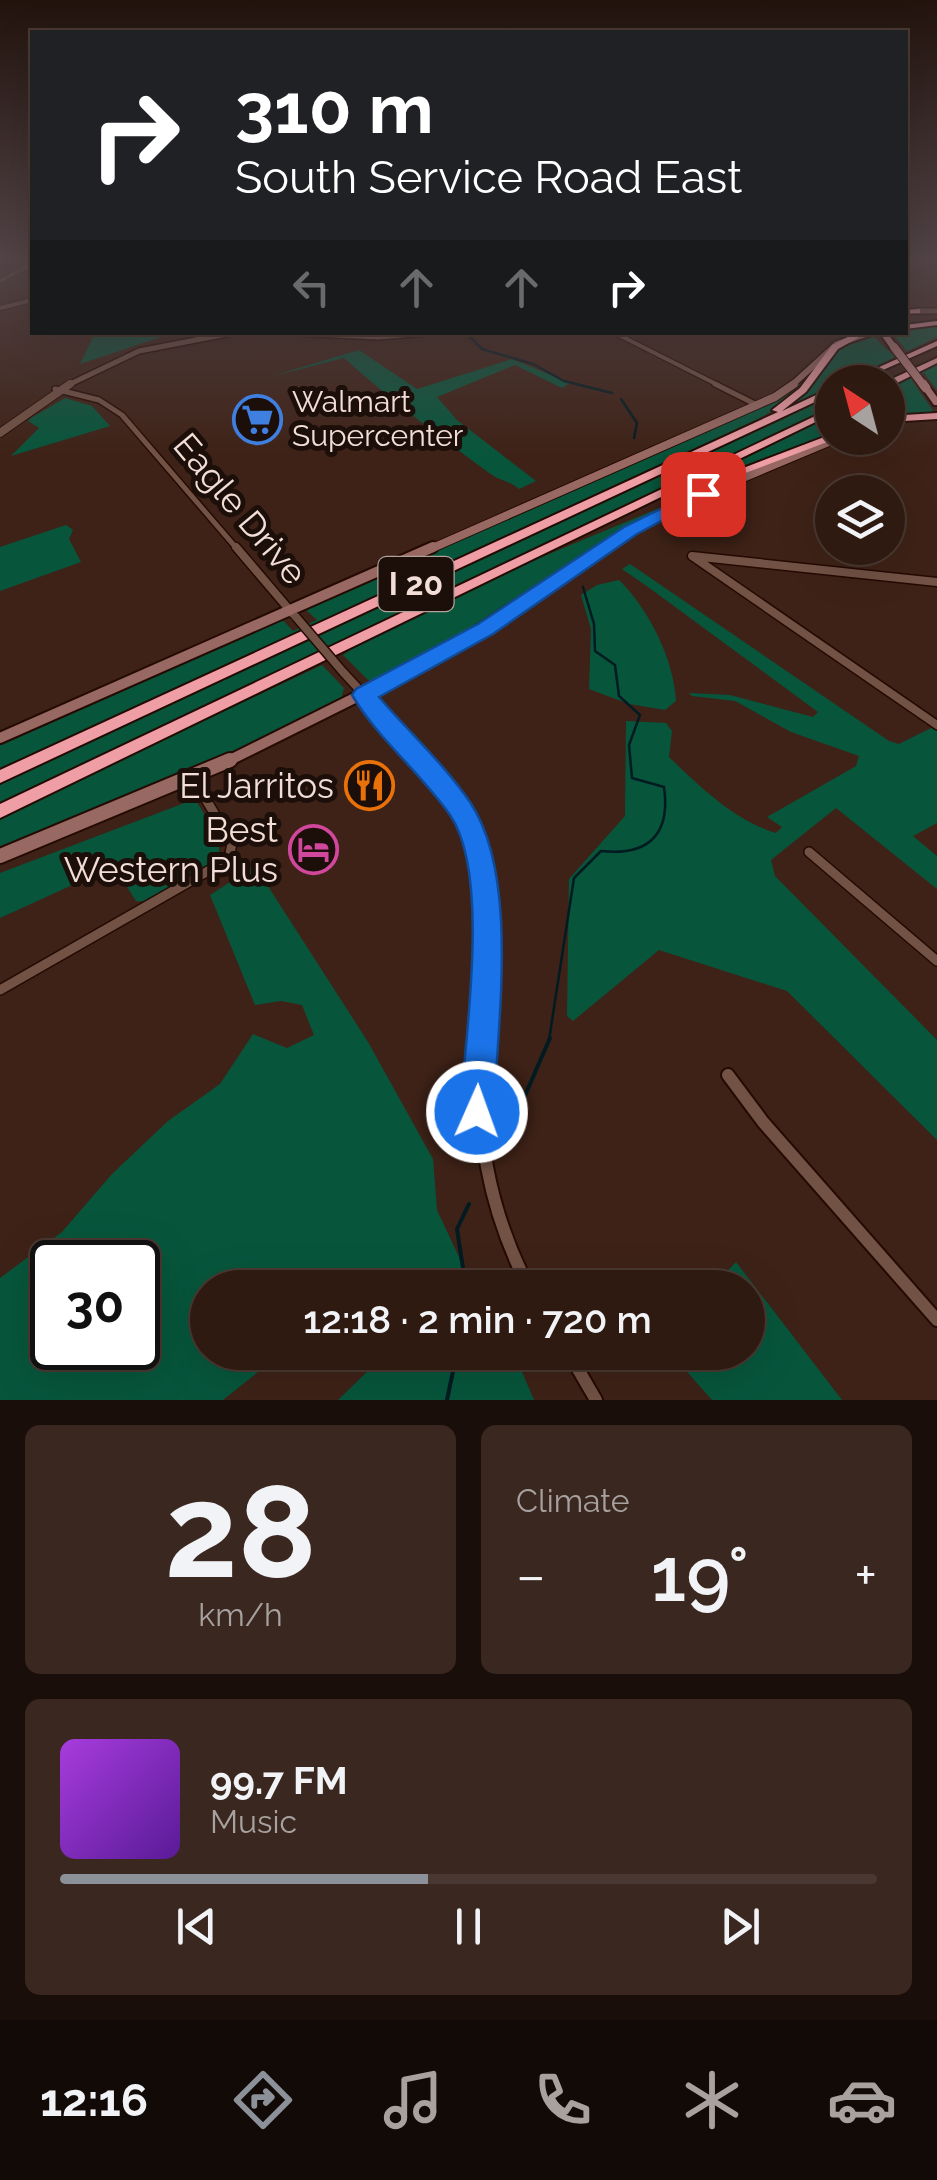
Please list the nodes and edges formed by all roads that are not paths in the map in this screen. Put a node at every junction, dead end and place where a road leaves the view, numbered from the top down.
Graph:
1 (221, 335) edge
2 (336, 335) edge
3 (402, 335) edge
4 (620, 335) edge
5 (859, 335) joint
6 (884, 335) edge
7 (937, 342) edge
8 (937, 360) edge
9 (887, 365) edge
10 (905, 376) edge
11 (55, 389) junction
12 (815, 398) edge
13 (937, 403) edge
14 (757, 405) junction
15 (905, 418) edge
16 (937, 418) edge
17 (815, 419) edge
18 (757, 425) junction
19 (0, 433) edge
20 (815, 445) edge
21 (815, 447) edge
22 (602, 523) junction
23 (937, 582) edge
24 (293, 614) junction
25 (364, 695) junction
26 (937, 726) edge
27 (0, 738) edge
28 (0, 777) edge
29 (192, 778) junction
30 (0, 811) edge
31 (809, 852) dead end
32 (0, 856) edge
33 (937, 961) edge
34 (0, 990) edge
35 (728, 1075) dead end
36 (520, 1270) edge
37 (937, 1320) edge
38 (578, 1370) edge
39 (596, 1400) edge

1 - 11 street
2 - 3 street
4 - 14 street
5 - 14 main road
5 - 18 highway
6 - 13 main road, bridge
7 - 9 highway
8 - 10 highway
11 - 19 street
11 - 24 street, Eagle Drive
12 - 18 highway, I 20
14 - 24 main road
15 - 16 highway
17 - 22 highway, I 20
18 - 28 highway, I 20
20 - 22 highway
21 - 25 main road
22 - 30 highway, I 20
23 - 26 street
24 - 25 street, Eagle Drive, bridge
24 - 27 main road
25 - 29 main road
25 - 36 street, Eagle Drive
29 - 32 main road
29 - 34 street
31 - 33 street
35 - 37 street
38 - 39 street

